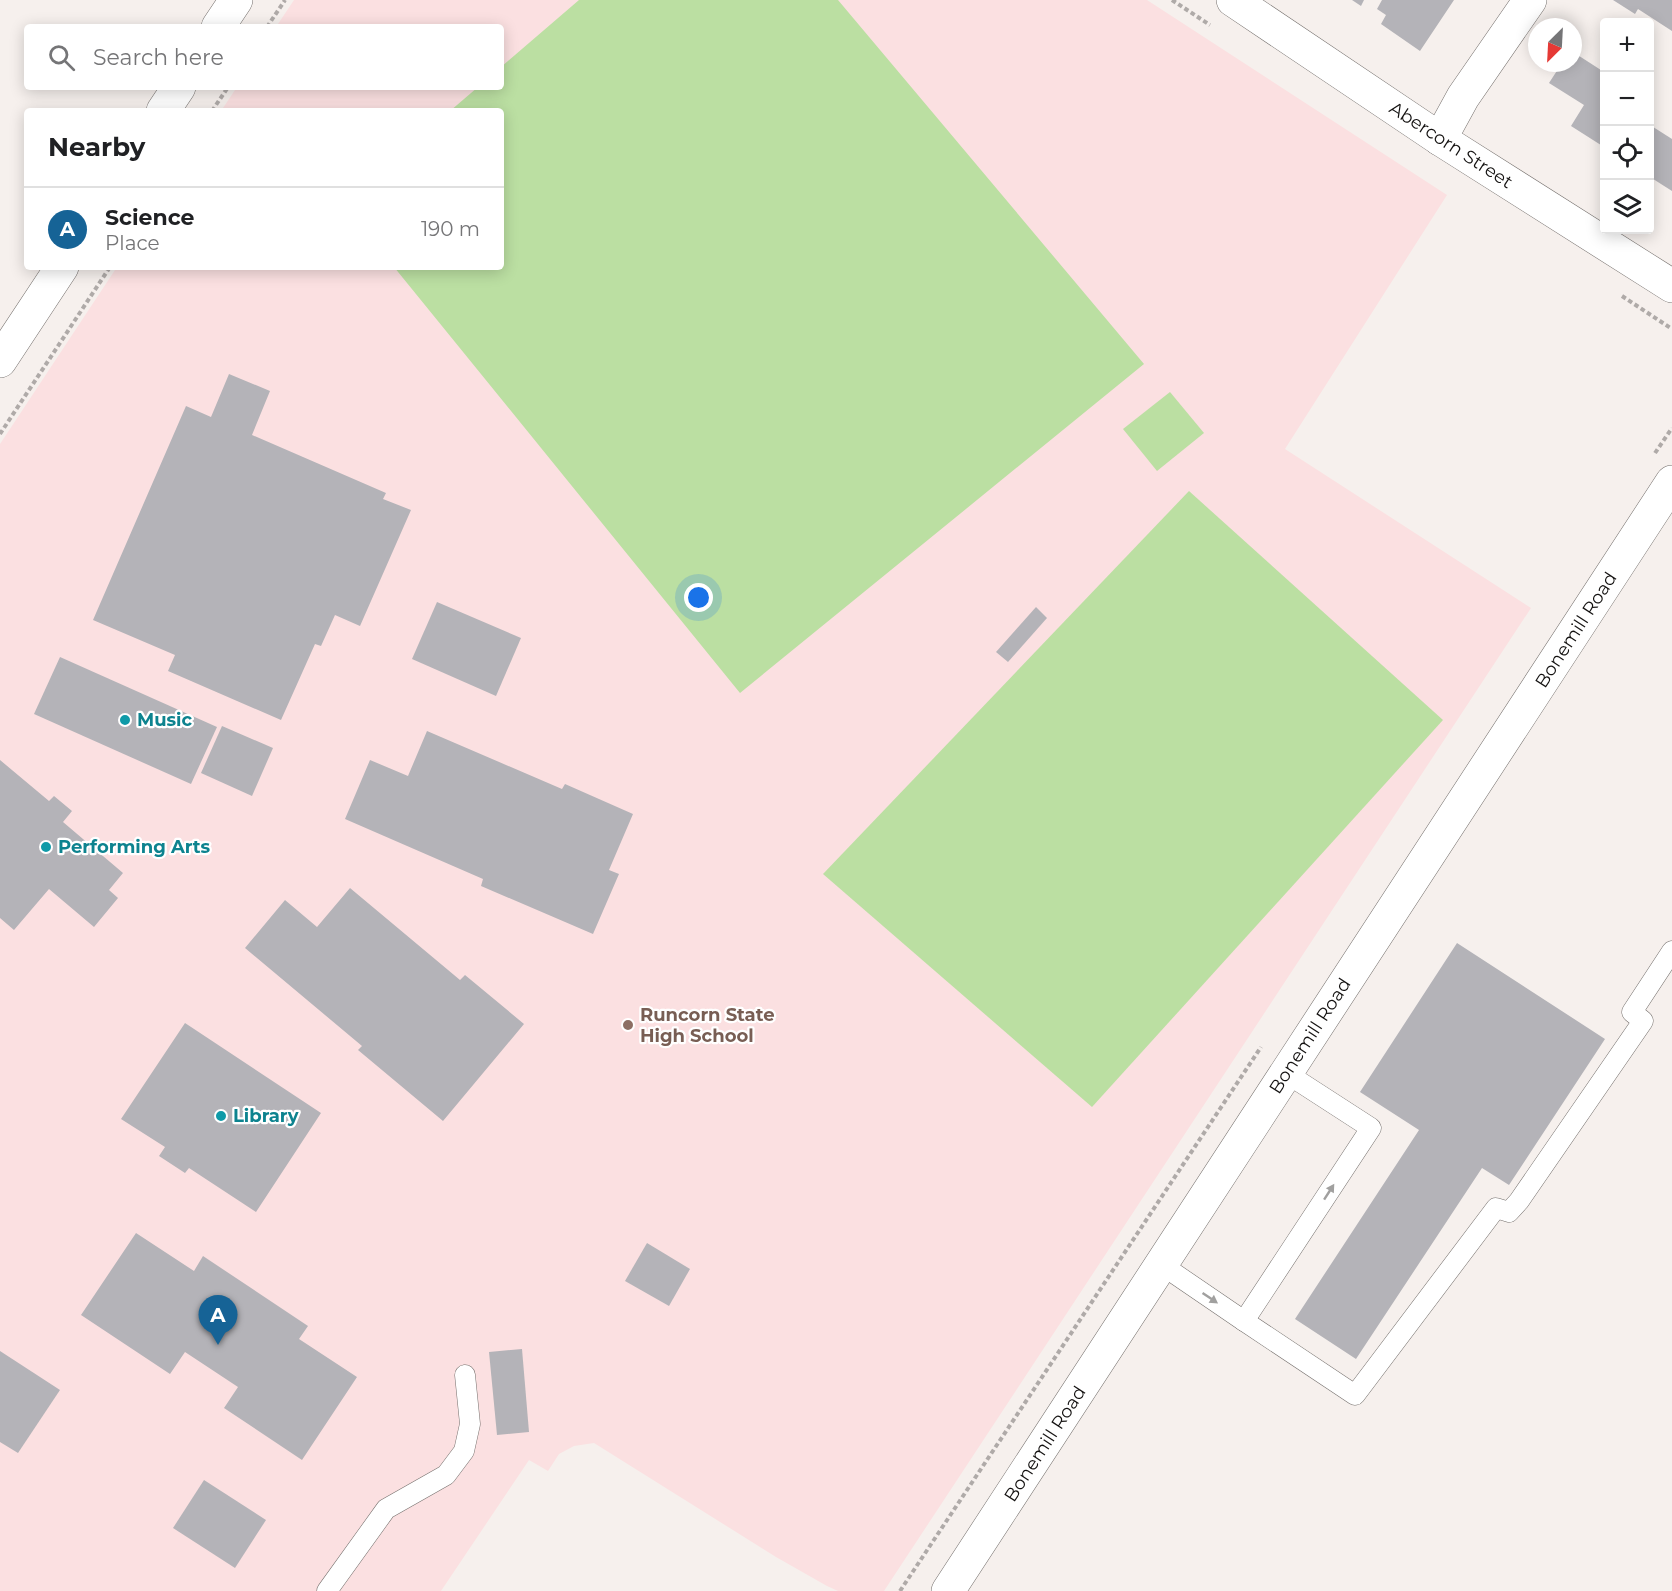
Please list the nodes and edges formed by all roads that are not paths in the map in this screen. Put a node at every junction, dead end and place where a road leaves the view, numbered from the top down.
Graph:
1 (236, 0) edge
2 (1233, 0) edge
3 (1530, 0) edge
4 (220, 24) edge
5 (177, 90) edge
6 (165, 108) edge
7 (1440, 139) junction
8 (60, 270) edge
9 (1672, 286) edge
10 (0, 361) edge
11 (1672, 482) edge
12 (1672, 951) edge
13 (1286, 1073) junction
14 (1162, 1265) junction
15 (1244, 1321) junction
16 (465, 1375) dead end
17 (327, 1591) edge
18 (948, 1591) edge

1 - 4 street
2 - 7 street, Abercorn Street
3 - 7 street
5 - 6 street
7 - 9 street, Abercorn Street
8 - 10 street
11 - 13 street, Bonemill Road
12 - 15 lane
13 - 14 street, Bonemill Road
15 -> 13 lane
14 -> 15 lane
14 - 18 street, Bonemill Road
16 - 17 lane

